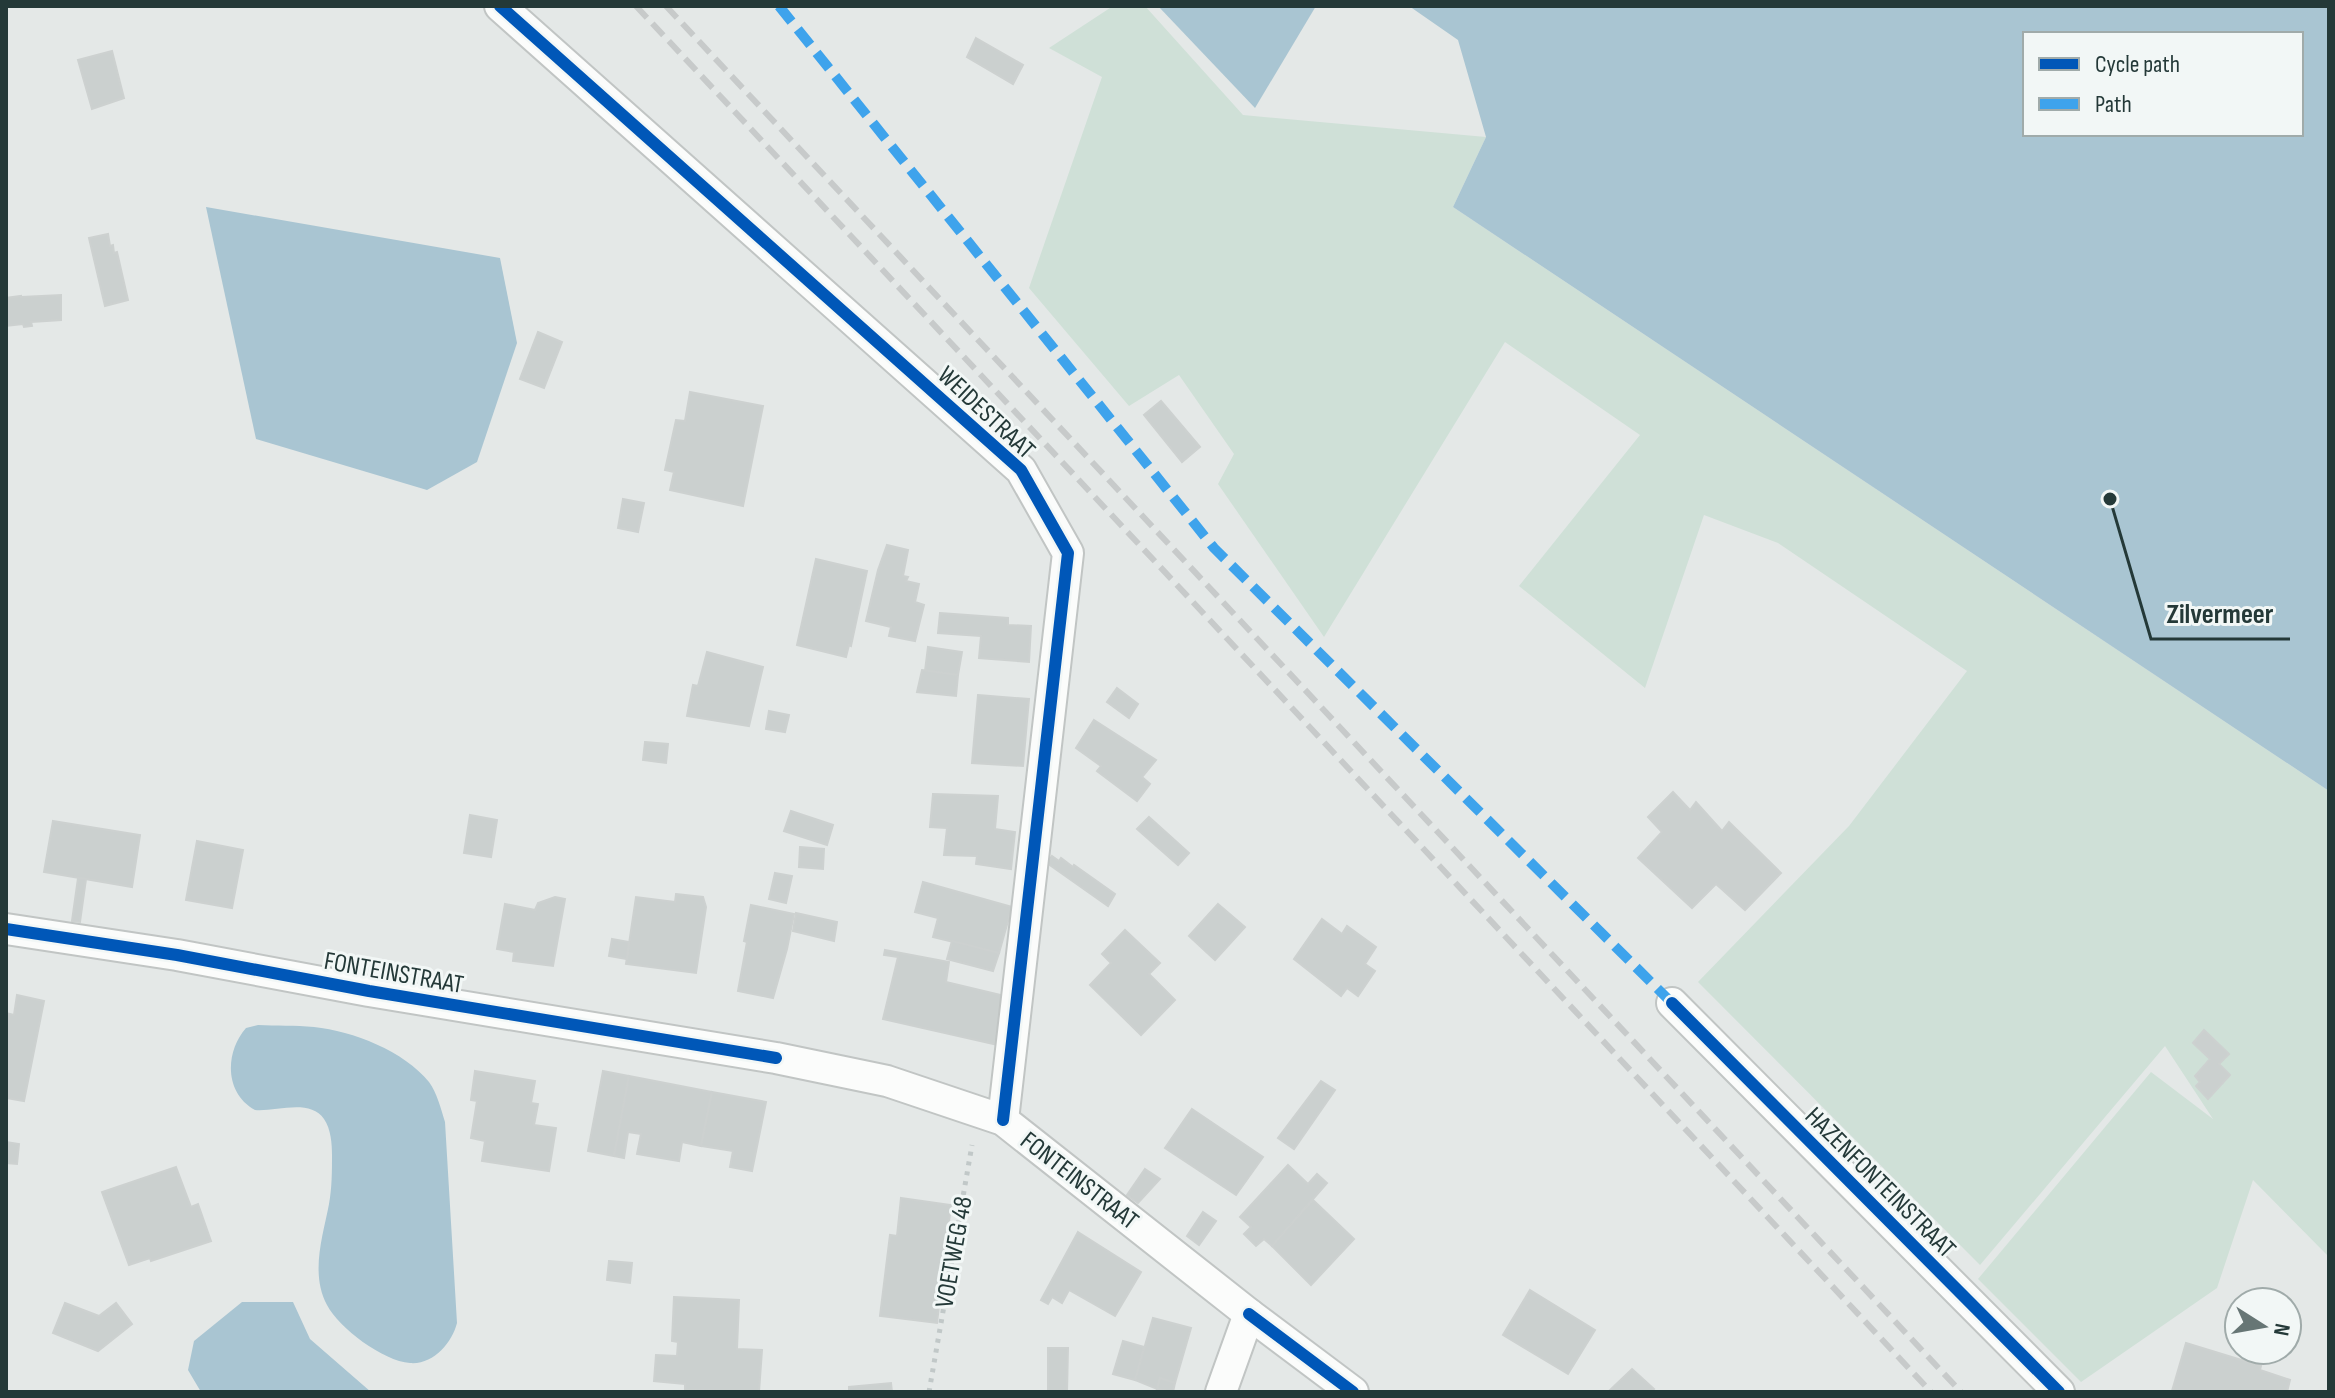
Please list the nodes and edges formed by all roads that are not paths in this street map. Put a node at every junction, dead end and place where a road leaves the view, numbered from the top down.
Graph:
1 (500, 6) edge
2 (6, 929) edge
3 (1672, 1003) dead end
4 (990, 1116) junction
5 (1249, 1314) junction
6 (1221, 1392) edge
7 (1353, 1392) edge
8 (2059, 1392) edge

1 - 4 street, WEIDESTRAAT
2 - 4 street, FONTEINSTRAAT
3 - 8 street, HAZENFONTEINSTRAAT
4 - 5 street, FONTEINSTRAAT
5 - 6 street
5 - 7 street, FONTEINSTRAAT

